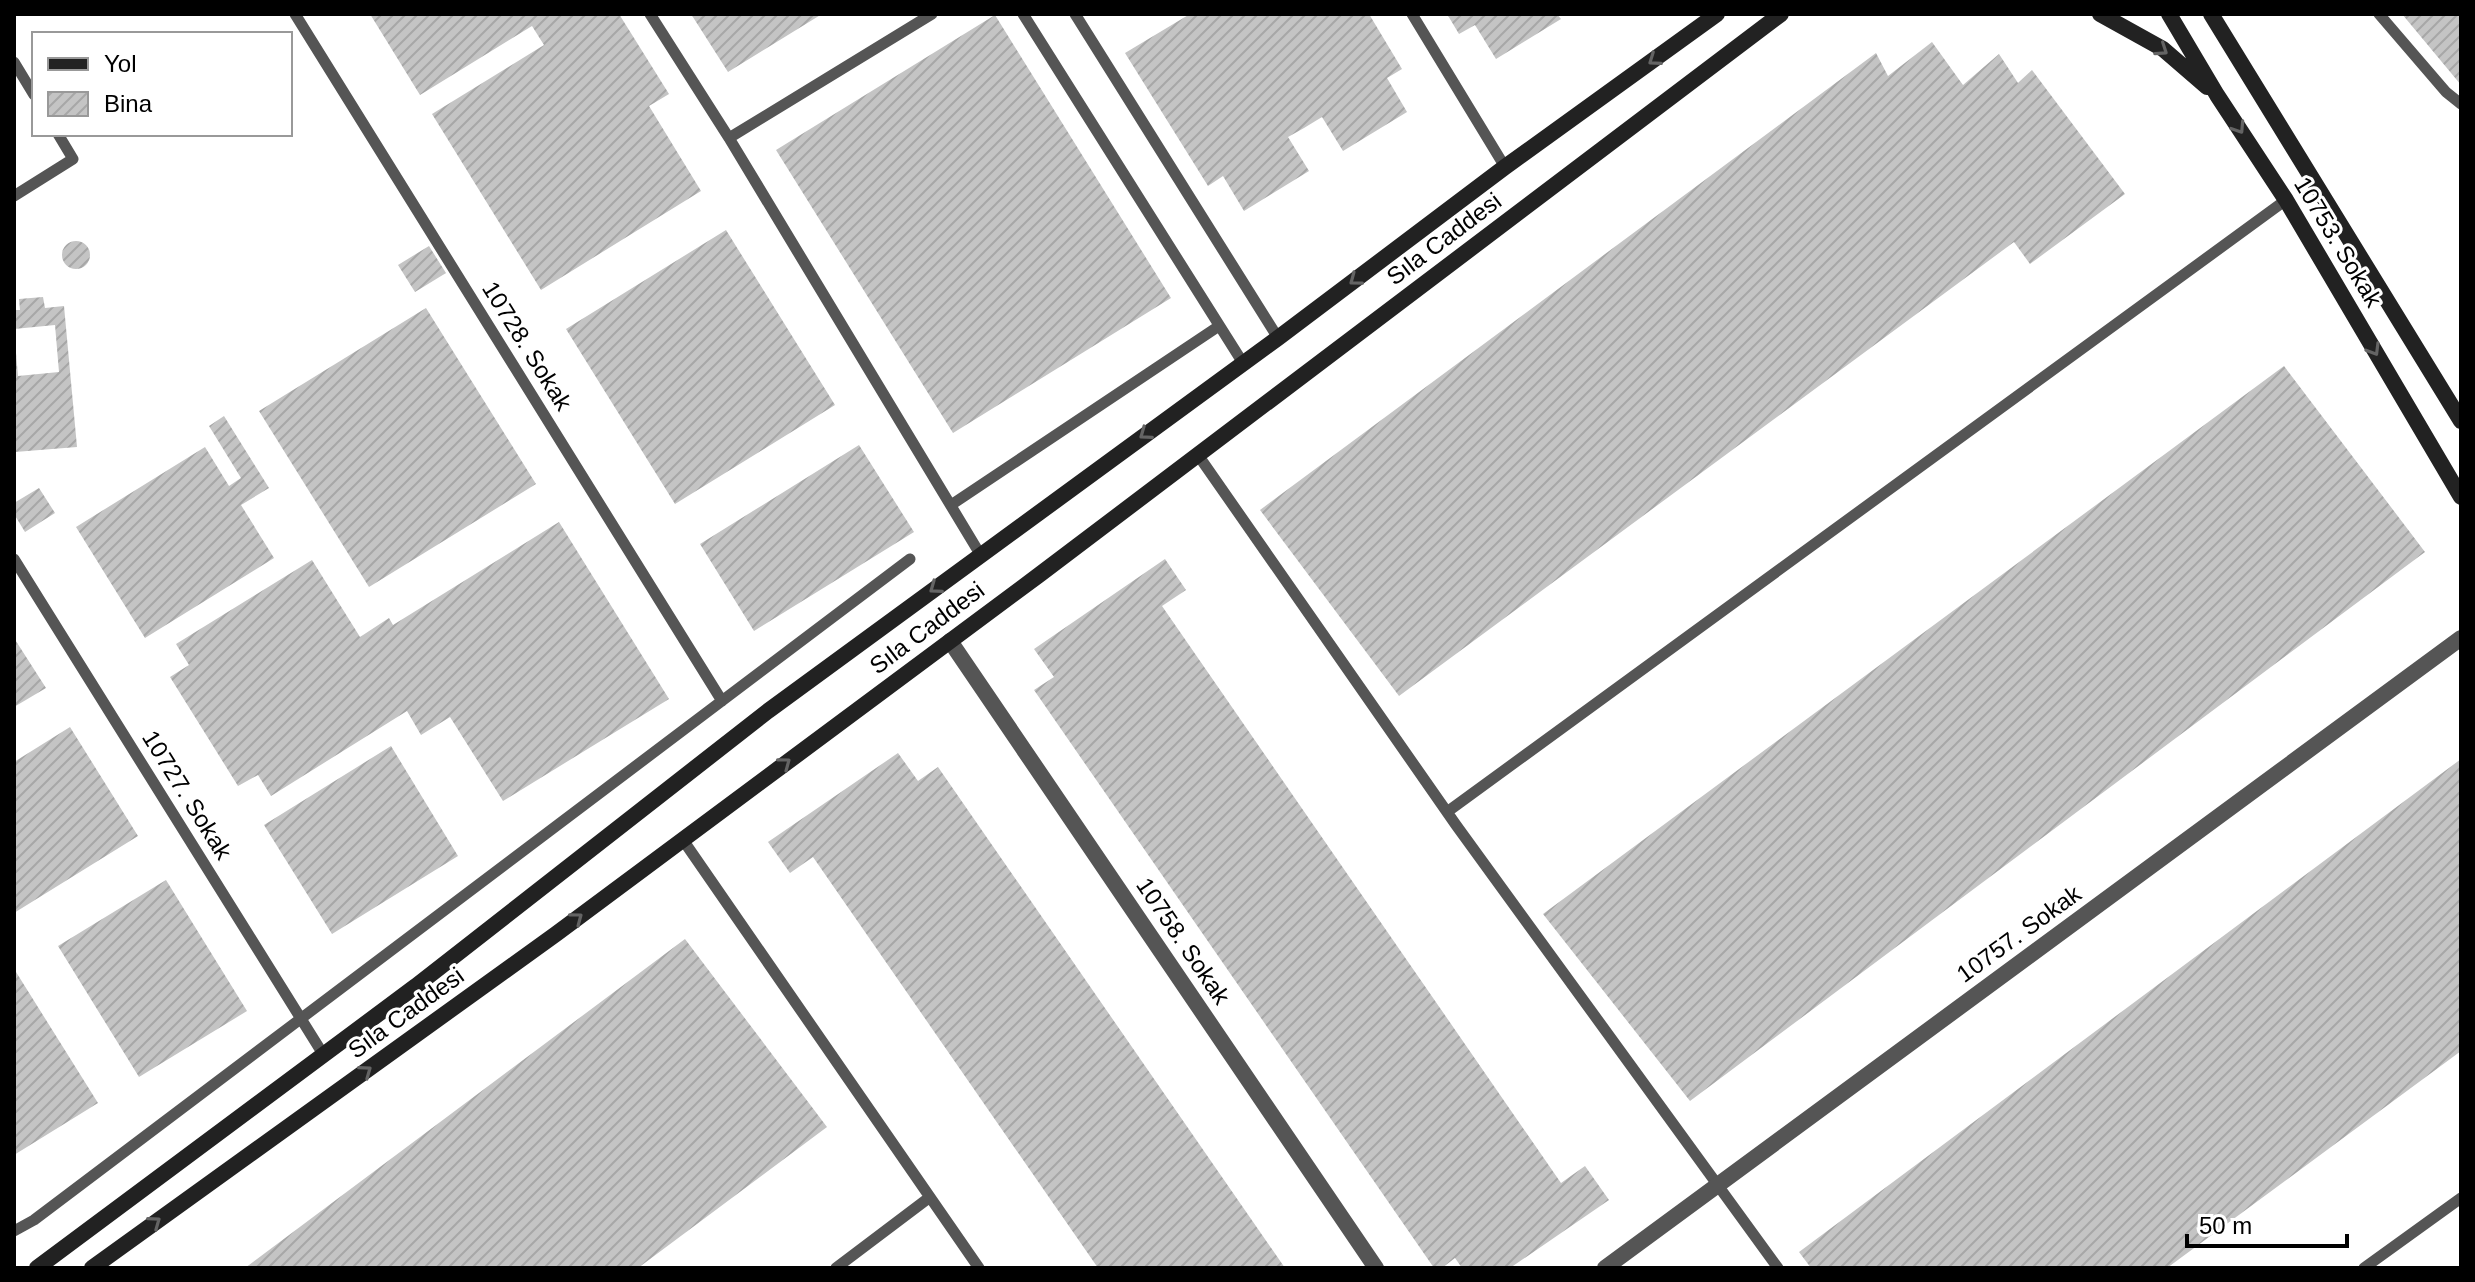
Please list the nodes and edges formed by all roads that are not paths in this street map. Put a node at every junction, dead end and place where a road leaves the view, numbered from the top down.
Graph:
1 (295, 14) edge
2 (650, 14) edge
3 (932, 14) edge
4 (1023, 14) edge
5 (1412, 14) edge
6 (1717, 14) edge
7 (1796, 14) edge
8 (2100, 14) edge
9 (2169, 14) edge
10 (2211, 14) edge
11 (2379, 14) edge
12 (1079, 15) edge
13 (1776, 18) edge
14 (14, 62) edge
15 (32, 92) edge
16 (2217, 95) junction
17 (2461, 104) edge
18 (59, 136) edge
19 (729, 138) junction
20 (1505, 167) junction
21 (14, 196) edge
22 (2286, 200) junction
23 (1219, 326) junction
24 (1278, 338) junction
25 (1243, 363) junction
26 (2461, 421) edge
27 (1198, 455) junction
28 (2461, 497) edge
29 (951, 505) junction
30 (980, 554) junction
31 (14, 559) edge
32 (910, 559) dead end
33 (2461, 638) edge
34 (950, 641) junction
35 (722, 701) junction
36 (1447, 812) junction
37 (683, 840) junction
38 (301, 1019) junction
39 (323, 1054) junction
40 (1718, 1184) junction
41 (930, 1197) junction
42 (2461, 1198) edge
43 (14, 1231) edge
44 (37, 1268) edge
45 (92, 1268) edge
46 (836, 1268) edge
47 (979, 1268) edge
48 (1376, 1268) edge
49 (1605, 1268) edge
50 (1778, 1268) edge
51 (2364, 1268) edge

1 - 35 lane, 10728. Sokak
2 - 19 lane
3 - 19 lane
4 - 23 lane
5 - 20 lane
6 -> 20 street, Sıla Caddesi
7 - 13 street, Sıla Caddesi
8 -> 16 street
9 - 16 street, 10753. Sokak
10 - 26 street, 10753. Sokak
11 - 17 lane
12 - 24 lane
13 - 27 street, Sıla Caddesi
14 - 15 lane
16 -> 22 street, 10753. Sokak
18 - 21 lane
19 - 29 lane
20 -> 24 street, Sıla Caddesi
22 -> 28 street, 10753. Sokak
22 - 36 lane
23 - 25 lane
23 - 29 lane
24 - 25 street, Sıla Caddesi
25 -> 30 street, Sıla Caddesi
27 - 34 street, Sıla Caddesi
27 - 36 lane
29 - 30 lane
30 -> 39 street, Sıla Caddesi
31 - 38 lane, 10727. Sokak
32 - 35 lane
33 - 40 street, 10757. Sokak
37 -> 34 street, Sıla Caddesi
34 - 48 street, 10758. Sokak
35 - 38 lane
36 - 40 lane
37 - 41 lane
45 -> 37 street, Sıla Caddesi
38 - 39 lane, 10727. Sokak
38 - 43 lane
39 - 44 street, Sıla Caddesi
40 - 49 street, 10757. Sokak
40 - 50 lane
41 - 46 lane
41 - 47 lane
42 - 51 lane

